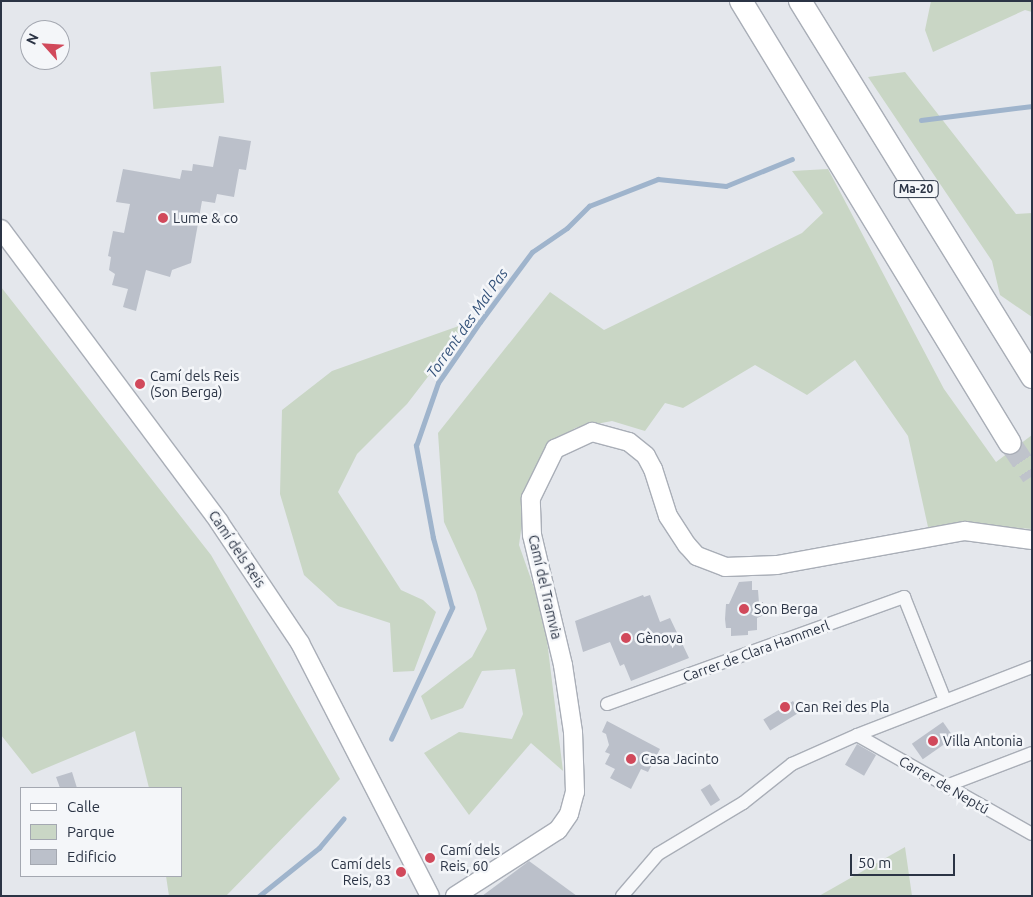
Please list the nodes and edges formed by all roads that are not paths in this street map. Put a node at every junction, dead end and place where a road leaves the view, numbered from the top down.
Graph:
1 (741, 1) edge
2 (800, 1) edge
3 (1, 229) edge
4 (1032, 377) edge
5 (1010, 443) tunnel mouth
6 (1032, 540) edge
7 (1032, 667) edge
8 (945, 700) junction
9 (607, 704) dead end
10 (856, 735) junction
11 (1032, 753) edge
12 (946, 786) junction
13 (1032, 834) edge
14 (430, 896) edge
15 (455, 896) edge
16 (622, 896) edge

1 - 5 highway
2 - 4 highway, Ma-20
3 - 14 street, Camí dels Reis
6 - 15 street, Camí del Tramvia
7 - 8 street
8 - 9 street, Carrer de Clara Hammerl
8 - 10 street
10 - 12 street, Carrer de Neptú
10 - 16 street
11 - 12 street
12 - 13 street, Carrer de Neptú

